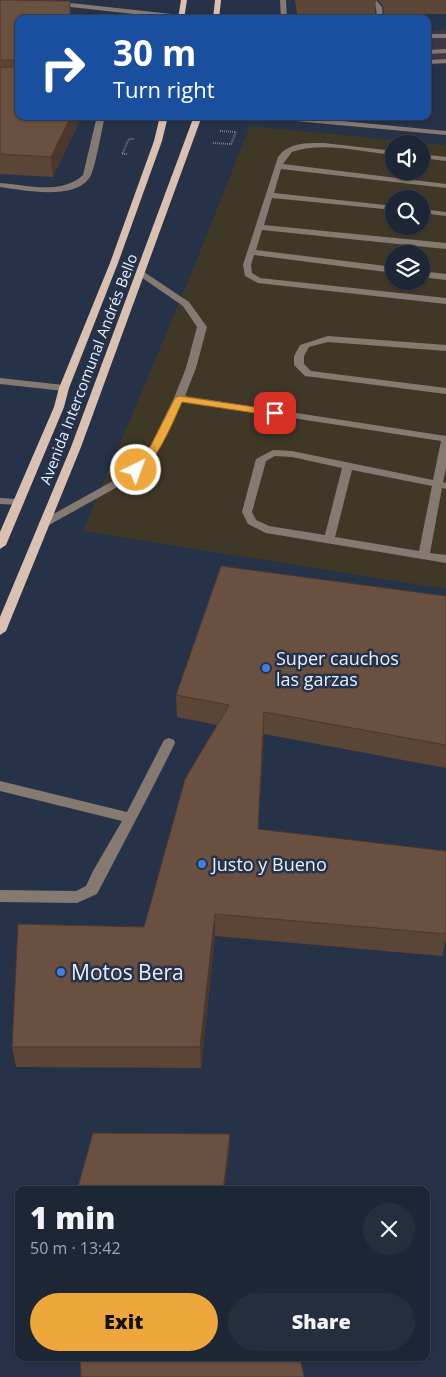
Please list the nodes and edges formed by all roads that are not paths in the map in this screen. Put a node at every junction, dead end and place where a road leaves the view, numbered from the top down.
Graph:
1 (25, 0) edge
2 (184, 0) edge
3 (218, 0) edge
4 (283, 0) edge
5 (372, 0) edge
6 (155, 15) edge
7 (182, 15) edge
8 (216, 15) edge
9 (284, 15) edge
10 (380, 15) edge
11 (431, 36) edge
12 (446, 36) edge
13 (446, 51) edge
14 (431, 52) edge
15 (446, 61) edge
16 (431, 62) edge
17 (101, 120) edge
18 (163, 120) edge
19 (197, 120) edge
20 (306, 120) edge
21 (446, 133) edge
22 (385, 152) edge
23 (430, 157) edge
24 (446, 158) edge
25 (278, 166) junction
26 (0, 186) edge
27 (446, 186) edge
28 (269, 195) junction
29 (385, 207) edge
30 (430, 212) edge
31 (446, 214) edge
32 (259, 227) junction
33 (446, 246) edge
34 (251, 252) junction
35 (385, 269) edge
36 (141, 273) junction
37 (430, 275) edge
38 (446, 277) edge
39 (446, 301) edge
40 (446, 348) edge
41 (0, 381) edge
42 (64, 388) junction
43 (446, 390) edge
44 (179, 398) junction
45 (446, 440) edge
46 (348, 465) junction
47 (442, 484) edge
48 (0, 501) edge
49 (18, 502) junction
50 (45, 523) junction
51 (330, 540) junction
52 (0, 545) edge
53 (424, 555) junction
54 (446, 559) edge
55 (0, 630) edge
56 (169, 743) dead end
57 (0, 786) edge
58 (131, 818) junction
59 (0, 896) edge

1 - 6 street
2 - 7 main road
3 - 8 main road
4 - 9 street
5 - 10 street
11 - 12 street
13 - 14 street
15 - 16 street
17 - 26 street
18 - 42 main road, Avenida Intercomunal Andrés Bello
19 - 36 main road, Avenida Intercomunal Andrés Bello
20 - 21 street
22 - 25 street
23 - 24 street
25 - 27 street
25 - 28 street
28 - 29 street
28 - 32 street
30 - 31 street
32 - 33 street
32 - 34 street
34 - 35 street
34 - 39 street
36 - 44 street
36 - 50 main road, Avenida Intercomunal Andrés Bello
37 - 38 street
40 - 43 street
41 - 42 street
42 - 49 main road, Avenida Intercomunal Andrés Bello
44 - 45 street
44 - 50 street
45 - 47 street
46 - 47 street
46 - 51 street
46 - 51 street
47 - 53 street
48 - 49 street
49 - 52 main road, Avenida Intercomunal Andrés Bello
50 - 55 main road, Avenida Intercomunal Andrés Bello
51 - 53 street
53 - 54 street
56 - 58 street
57 - 58 street
58 - 59 street

